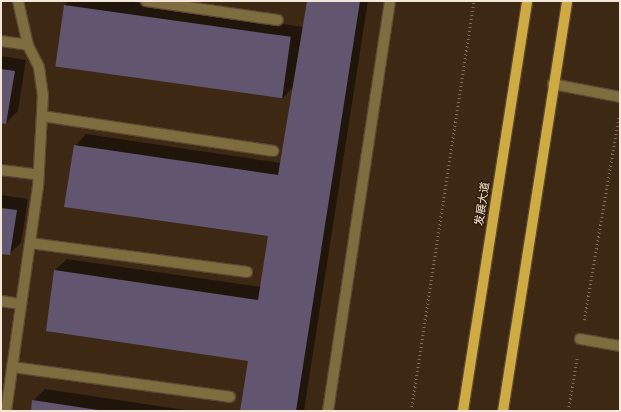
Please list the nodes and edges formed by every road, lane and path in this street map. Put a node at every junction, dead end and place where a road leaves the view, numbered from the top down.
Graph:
1 (18, 1) edge
2 (146, 1) edge
3 (390, 1) edge
4 (474, 1) edge
5 (527, 1) edge
6 (566, 1) edge
7 (278, 20) dead end
8 (1, 41) edge
9 (28, 45) junction
10 (553, 84) junction
11 (620, 97) edge
12 (620, 108) edge
13 (42, 116) junction
14 (274, 151) dead end
15 (1, 170) edge
16 (39, 175) junction
17 (30, 243) junction
18 (247, 272) dead end
19 (1, 301) edge
20 (21, 304) junction
21 (580, 339) junction
22 (620, 346) edge
23 (12, 367) junction
24 (230, 397) dead end
25 (6, 411) edge
26 (328, 411) edge
27 (411, 411) edge
28 (463, 411) edge
29 (503, 411) edge
30 (568, 411) edge

1 - 9 street
2 - 7 street
3 - 26 street
4 - 27 path
5 - 28 main road, 发展大道
6 - 10 main road
8 - 9 street
9 - 13 street
10 - 11 street
10 - 29 main road
12 - 21 path
13 - 14 street
13 - 16 street
15 - 16 street
16 - 17 street
17 - 18 street
17 - 20 street
19 - 20 street
20 - 23 street
21 - 22 street
21 - 30 path
23 - 24 street
23 - 25 street

